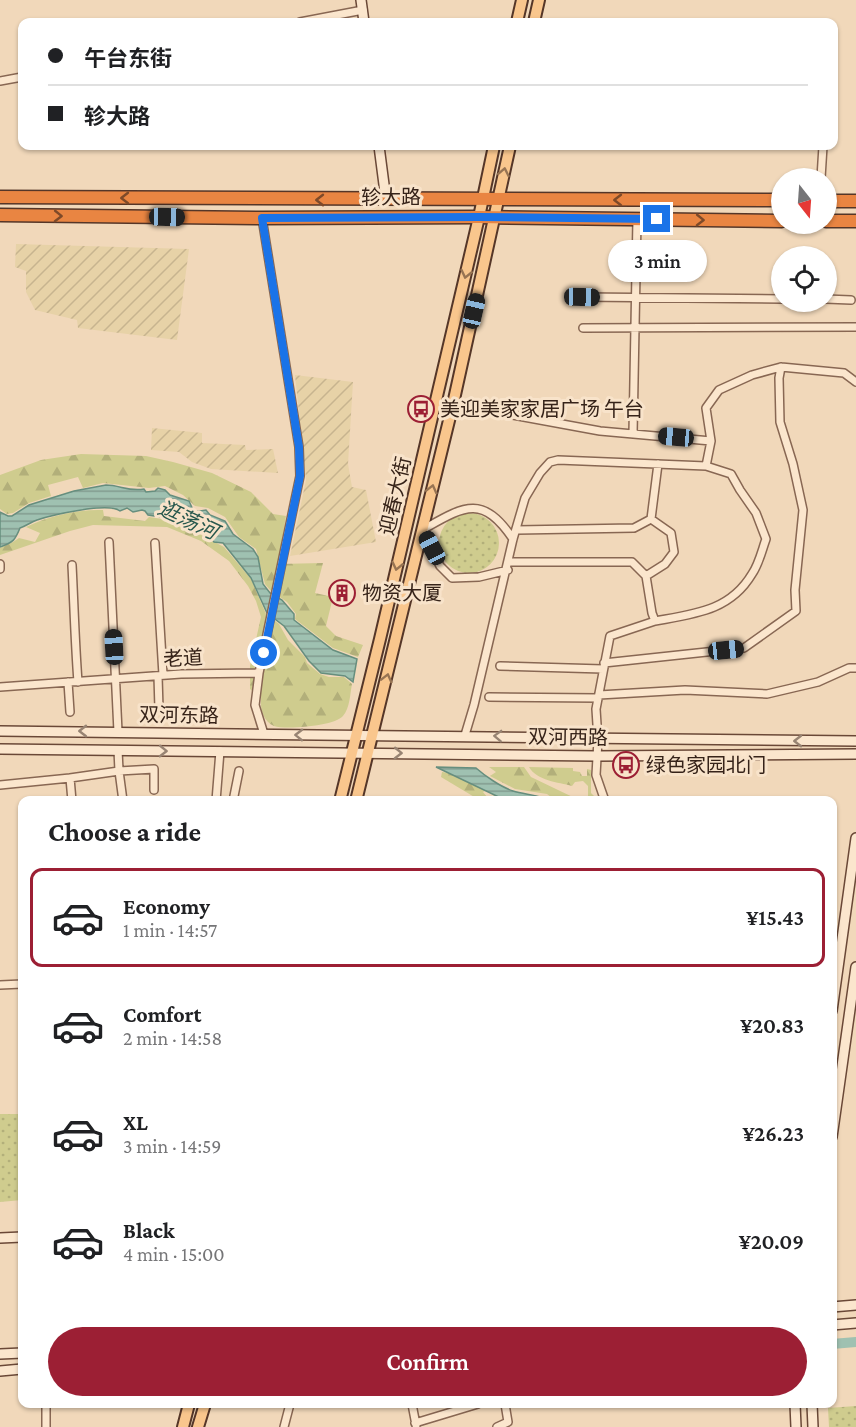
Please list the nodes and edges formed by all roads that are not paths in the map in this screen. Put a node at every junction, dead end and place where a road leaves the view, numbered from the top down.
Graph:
1 (362, 0) edge
2 (522, 0) edge
3 (539, 0) edge
4 (363, 10) junction
5 (321, 18) edge
6 (364, 18) edge
7 (519, 18) edge
8 (535, 18) edge
9 (18, 78) edge
10 (0, 81) edge
11 (380, 150) edge
12 (493, 150) edge
13 (509, 150) edge
14 (823, 150) edge
15 (822, 168) edge
16 (0, 197) edge
17 (483, 199) junction
18 (499, 199) junction
19 (386, 200) junction
20 (771, 200) edge
21 (856, 201) edge
22 (837, 202) edge
23 (0, 215) edge
24 (479, 217) junction
25 (262, 218) junction
26 (495, 218) junction
27 (637, 219) junction
28 (771, 220) edge
29 (837, 220) edge
30 (856, 221) edge
31 (582, 297) dead end
32 (634, 298) junction
33 (771, 299) edge
34 (837, 299) edge
35 (851, 300) dead end
36 (856, 327) edge
37 (583, 328) dead end
38 (634, 330) junction
39 (782, 367) junction
40 (856, 382) edge
41 (453, 404) junction
42 (633, 434) junction
43 (711, 441) junction
44 (658, 464) junction
45 (706, 466) junction
46 (651, 519) junction
47 (517, 530) junction
48 (422, 531) junction
49 (513, 539) junction
50 (109, 542) dead end
51 (155, 543) dead end
52 (0, 564) edge
53 (72, 565) dead end
54 (508, 566) junction
55 (0, 569) edge
56 (646, 576) junction
57 (655, 621) junction
58 (500, 666) dead end
59 (604, 666) junction
60 (856, 668) edge
61 (259, 673) junction
62 (161, 675) junction
63 (116, 679) junction
64 (68, 682) junction
65 (78, 682) junction
66 (0, 686) edge
67 (599, 696) junction
68 (489, 697) dead end
69 (159, 709) dead end
70 (70, 712) dead end
71 (0, 731) edge
72 (118, 732) junction
73 (264, 734) junction
74 (373, 735) junction
75 (465, 735) junction
76 (357, 736) junction
77 (598, 740) junction
78 (856, 741) edge
79 (0, 749) edge
80 (118, 750) junction
81 (220, 752) junction
82 (353, 752) junction
83 (369, 753) junction
84 (856, 754) edge
85 (597, 756) junction
86 (120, 771) junction
87 (239, 771) dead end
88 (70, 778) junction
89 (0, 785) edge
90 (154, 790) dead end
91 (72, 796) edge
92 (122, 796) edge
93 (216, 796) edge
94 (234, 796) edge
95 (341, 796) edge
96 (357, 796) edge
97 (603, 796) edge
98 (856, 837) edge
99 (838, 935) edge
100 (856, 967) edge
101 (18, 984) edge
102 (0, 985) edge
103 (837, 1102) edge
104 (18, 1237) edge
105 (0, 1238) edge
106 (856, 1305) edge
107 (837, 1307) edge
108 (856, 1323) edge
109 (837, 1325) edge
110 (18, 1353) edge
111 (0, 1354) edge
112 (18, 1369) edge
113 (0, 1371) edge
114 (46, 1408) edge
115 (188, 1408) edge
116 (204, 1408) edge
117 (289, 1408) edge
118 (413, 1408) edge
119 (466, 1408) edge
120 (506, 1408) edge
121 (795, 1408) edge
122 (812, 1408) edge
123 (416, 1425) edge
124 (46, 1427) edge
125 (183, 1427) edge
126 (198, 1427) edge
127 (284, 1427) edge
128 (498, 1427) edge
129 (796, 1427) edge
130 (813, 1427) edge

1 - 4 street
2 - 7 main road
3 - 8 main road
4 - 5 street
4 - 6 street
9 - 10 street
11 - 19 street
12 - 17 main road, 迎春大街
18 -> 13 main road, 迎春大街
14 - 15 street
19 -> 16 highway, 轸大路
17 - 18 highway, 轸大路
17 - 19 highway, 轸大路
17 - 24 main road, 迎春大街
20 -> 18 highway, 轸大路
18 - 26 main road, 迎春大街
21 - 22 highway
23 -> 25 highway, 轸大路
24 - 25 highway, 轸大路
24 - 26 highway, 轸大路
24 -> 76 main road, 迎春大街
25 - 61 street
26 - 27 highway, 轸大路
26 - 41 main road, 迎春大街
27 -> 28 highway, 轸大路
27 - 32 street
29 - 30 highway
31 - 32 street
32 - 33 street
32 - 38 street
34 - 35 street
36 - 38 street
37 - 38 street
38 - 42 street
39 - 40 street
39 - 43 street
39 - 59 street
41 - 42 street
48 -> 41 main road, 迎春大街
42 - 43 street
43 - 45 street
44 - 45 street
44 - 46 street
44 - 47 street
45 - 57 street
46 - 47 street
46 - 56 street
47 - 49 street
48 - 49 street
48 - 54 street
74 -> 48 main road, 迎春大街
49 - 54 street
50 - 63 street
51 - 62 street
52 - 55 street
53 - 65 street
54 - 56 street
54 - 75 street
56 - 57 street
57 - 59 street
58 - 59 street
59 - 67 street
60 - 67 street
61 - 62 street, 老道
61 - 73 street
62 - 63 street, 老道
62 - 69 street
63 - 65 street, 老道
63 - 72 street
64 - 65 street, 老道
64 - 66 street, 老道
64 - 70 street
67 - 68 street
67 - 77 street
72 -> 71 street, 双河东路
72 - 73 street, 双河东路
76 -> 73 street, 双河东路
74 - 75 street, 双河西路
74 - 76 street, 双河西路
74 - 83 main road, 迎春大街
77 -> 75 street, 双河西路
76 - 82 main road, 迎春大街
78 -> 77 street, 双河西路
77 - 85 street
79 - 80 street, 双河东路
80 -> 81 street, 双河东路
80 - 86 street
81 - 82 street, 双河东路
81 - 93 street
82 - 83 street, 双河西路
82 - 95 main road, 迎春大街
83 -> 85 street, 双河西路
83 - 96 main road, 迎春大街
84 - 85 street, 双河西路
85 - 97 street
86 - 88 street
86 - 90 street
86 - 92 street
87 - 94 street
88 - 89 street
88 - 91 street
98 - 99 street
100 - 103 street
101 - 102 street
104 - 105 street
106 - 107 street
108 - 109 street
110 - 111 street
112 - 113 street
114 - 124 street
115 - 125 main road
116 - 126 main road
117 - 127 street
118 - 123 street
119 - 123 street
120 - 128 street
121 - 129 street
122 - 130 street

